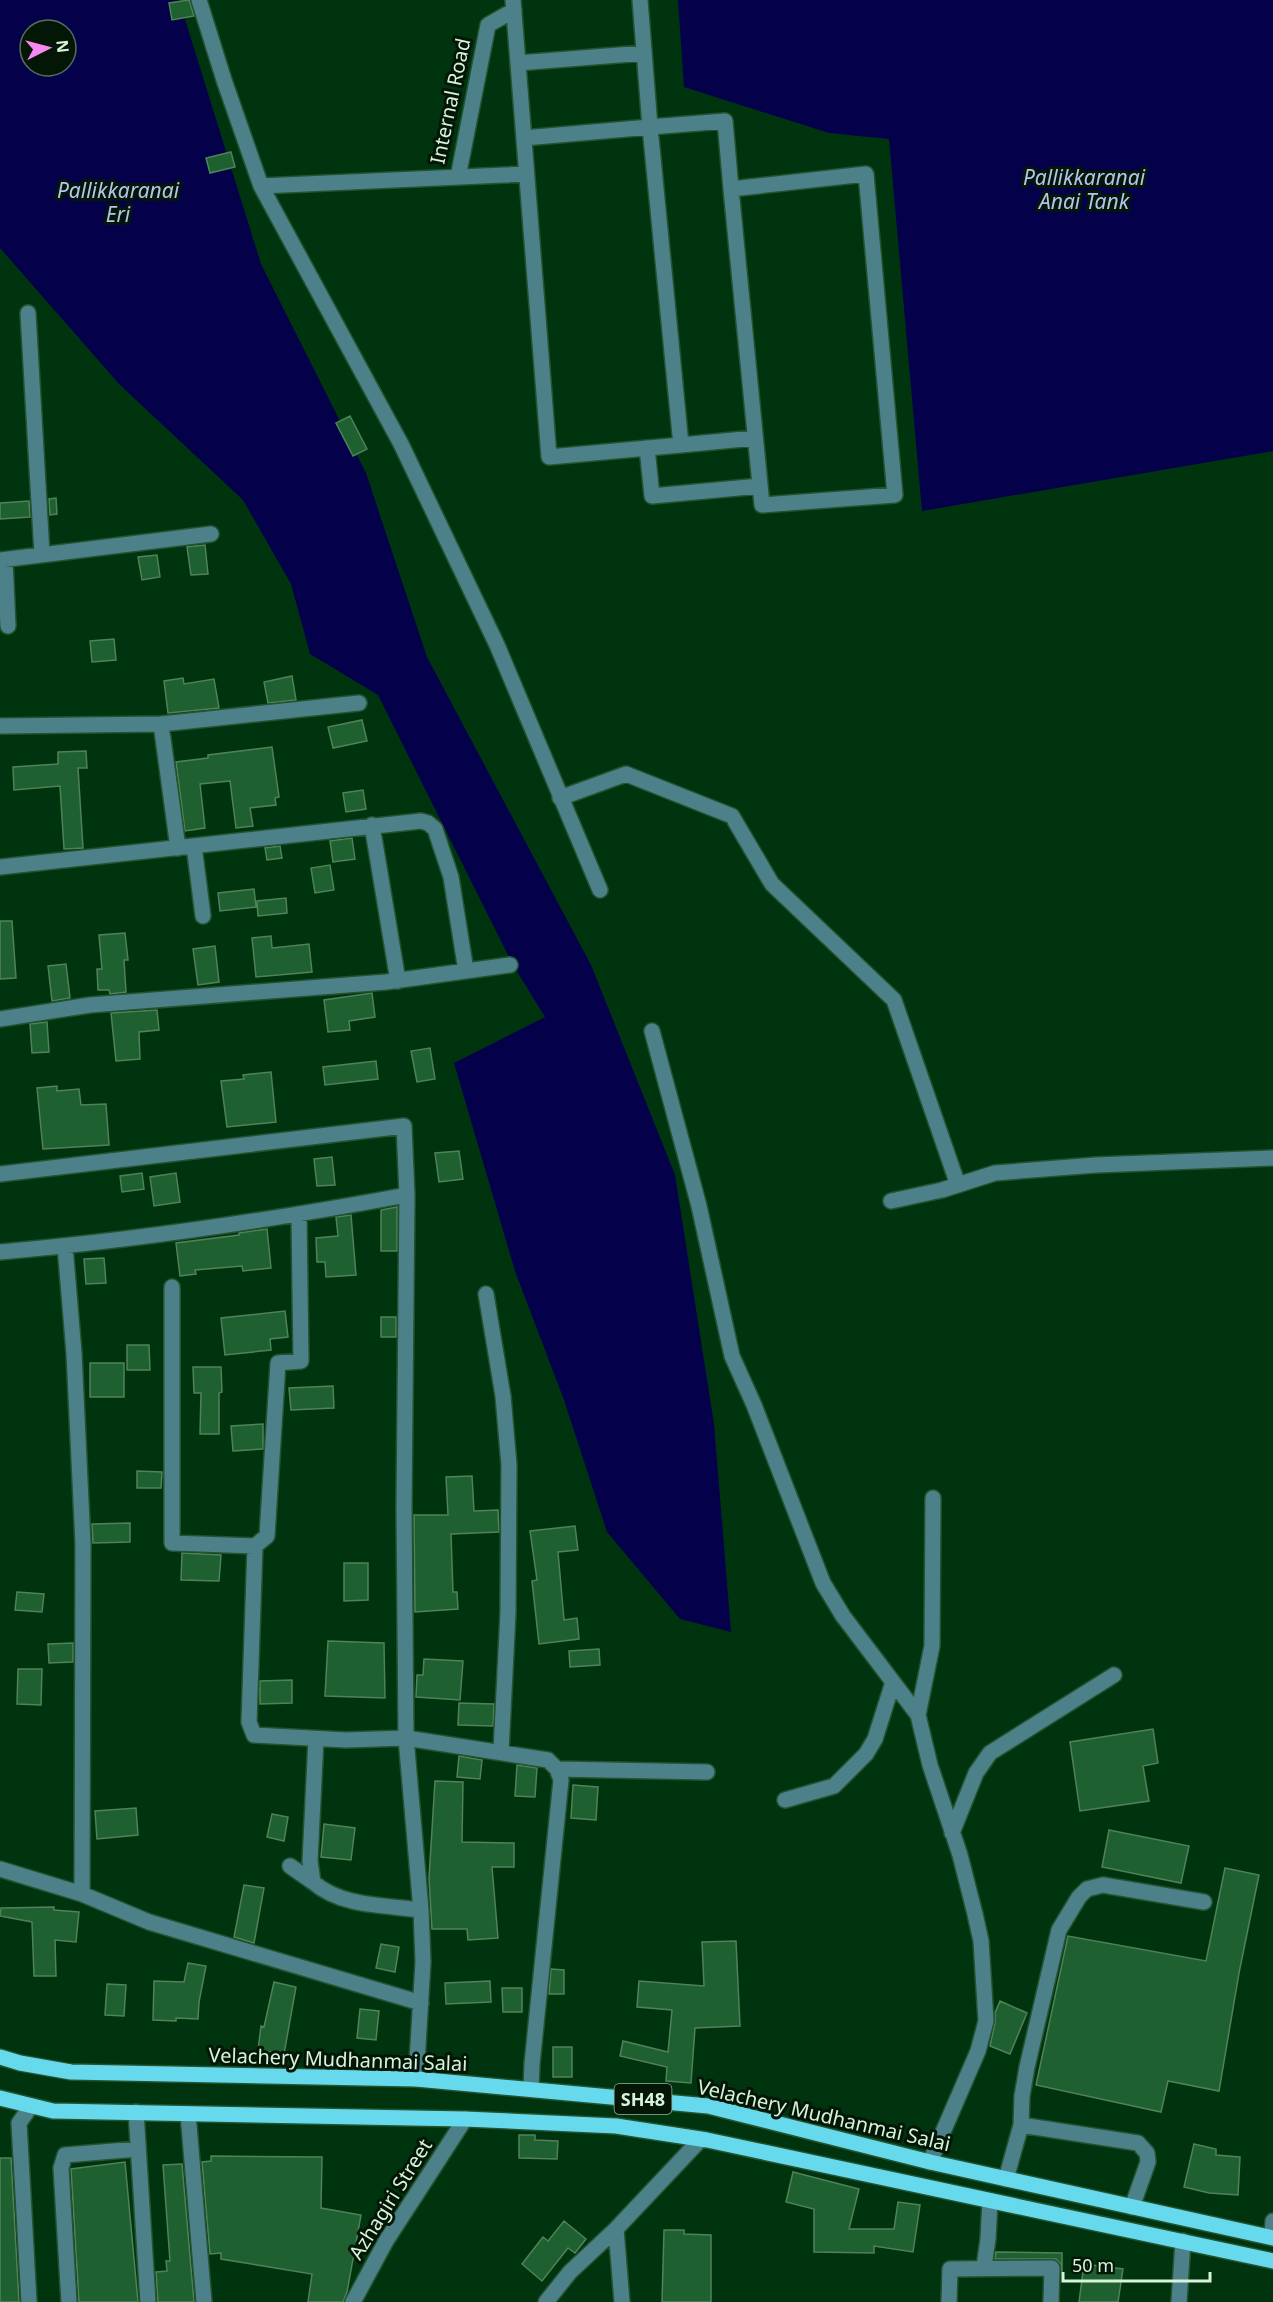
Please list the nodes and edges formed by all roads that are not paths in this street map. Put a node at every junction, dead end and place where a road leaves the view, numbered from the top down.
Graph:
1 (200, 0) edge
2 (640, 0) edge
3 (513, 5) edge
4 (644, 53) junction
5 (518, 63) junction
6 (650, 127) junction
7 (524, 138) junction
8 (525, 174) junction
9 (458, 177) junction
10 (261, 186) junction
11 (731, 189) junction
12 (28, 313) dead end
13 (755, 438) junction
14 (681, 445) junction
15 (646, 448) junction
16 (760, 486) junction
17 (211, 534) dead end
18 (42, 554) junction
19 (2, 560) edge
20 (9, 626) dead end
21 (359, 703) dead end
22 (161, 723) junction
23 (0, 726) edge
24 (560, 798) junction
25 (372, 825) junction
26 (194, 846) junction
27 (178, 848) junction
28 (0, 867) edge
29 (600, 890) dead end
30 (202, 916) dead end
31 (510, 965) dead end
32 (466, 971) junction
33 (398, 981) junction
34 (0, 1018) edge
35 (652, 1031) dead end
36 (1273, 1158) edge
37 (0, 1174) edge
38 (957, 1185) junction
39 (407, 1195) junction
40 (891, 1201) dead end
41 (299, 1215) junction
42 (64, 1246) junction
43 (0, 1252) edge
44 (172, 1287) dead end
45 (486, 1294) dead end
46 (933, 1498) dead end
47 (255, 1546) junction
48 (1114, 1675) dead end
49 (893, 1682) junction
50 (918, 1715) junction
51 (406, 1738) junction
52 (316, 1739) junction
53 (501, 1751) junction
54 (557, 1769) junction
55 (707, 1772) dead end
56 (785, 1800) dead end
57 (952, 1833) junction
58 (290, 1866) dead end
59 (0, 1869) edge
60 (313, 1882) junction
61 (82, 1893) junction
62 (1204, 1902) dead end
63 (421, 1910) junction
64 (421, 2003) junction
65 (0, 2057) edge
66 (416, 2079) junction
67 (531, 2090) junction
68 (0, 2098) edge
69 (31, 2106) junction
70 (136, 2112) junction
71 (189, 2114) junction
72 (465, 2119) junction
73 (1021, 2125) junction
74 (700, 2140) junction
75 (138, 2149) junction
76 (930, 2162) junction
77 (1006, 2179) junction
78 (990, 2201) junction
79 (1132, 2207) junction
80 (1273, 2221) edge
81 (616, 2229) junction
82 (1272, 2237) edge
83 (1183, 2241) junction
84 (1273, 2261) edge
85 (984, 2267) junction
86 (29, 2302) edge
87 (69, 2302) edge
88 (148, 2302) edge
89 (204, 2302) edge
90 (353, 2302) edge
91 (546, 2302) edge
92 (622, 2302) edge
93 (949, 2302) edge
94 (1051, 2302) edge
95 (1179, 2302) edge

1 - 10 street
2 - 4 street
3 - 5 street
3 - 9 street, Internal Road
4 - 5 street
4 - 6 street
5 - 7 street
6 - 7 street
6 - 11 street
6 - 14 street
7 - 8 street
8 - 9 street
8 - 15 street
9 - 10 street, Internal Road
10 - 24 street
11 - 13 street
11 - 16 street
12 - 18 street
13 - 14 street
13 - 16 street
14 - 15 street
15 - 16 street
17 - 18 street
18 - 19 street
19 - 20 street
21 - 22 street
22 - 23 street
22 - 27 street
24 - 29 street
24 - 38 street
25 - 26 street
25 - 32 street
25 - 33 street
26 - 27 street
26 - 30 street
27 - 28 street
31 - 32 street
32 - 33 street
33 - 34 street
35 - 49 street
36 - 38 street
37 - 39 street
38 - 40 street
39 - 41 street
39 - 51 street
41 - 42 street
41 - 47 street
42 - 43 street
42 - 61 street
44 - 47 street
45 - 53 street
46 - 50 street
47 - 52 street
48 - 57 street
49 - 50 street
49 - 56 street
50 - 57 street
51 - 52 street
51 - 53 street
51 - 63 street
52 - 60 street
53 - 54 street
54 - 55 street
54 - 67 street
57 - 76 street
58 - 60 street
59 - 61 street
60 - 63 street
61 - 64 street
62 - 73 street
63 - 64 street
64 - 66 street
65 - 66 main road, Velachery Mudhanmai Salai / SH48
66 - 67 main road, Velachery Mudhanmai Salai / SH48
67 - 76 main road, Velachery Mudhanmai Salai / SH48
68 - 69 main road, SH48
69 - 70 main road, SH48
69 - 86 street
70 - 71 main road, SH48
70 - 75 street
71 - 72 main road, SH48
71 - 89 street
72 - 74 main road, SH48
72 - 90 street, Azhagiri Street
73 - 77 street
73 - 79 street
74 - 78 main road, SH48
74 - 81 street
75 - 87 street
75 - 88 street
76 - 77 main road, Velachery Mudhanmai Salai / SH48
77 - 79 main road, Velachery Mudhanmai Salai / SH48
78 - 83 main road, SH48
78 - 85 street
79 - 82 main road, Velachery Mudhanmai Salai / SH48
80 - 82 street
81 - 91 street
81 - 92 street
83 - 84 main road, SH48
83 - 95 street
85 - 93 street
85 - 94 street

